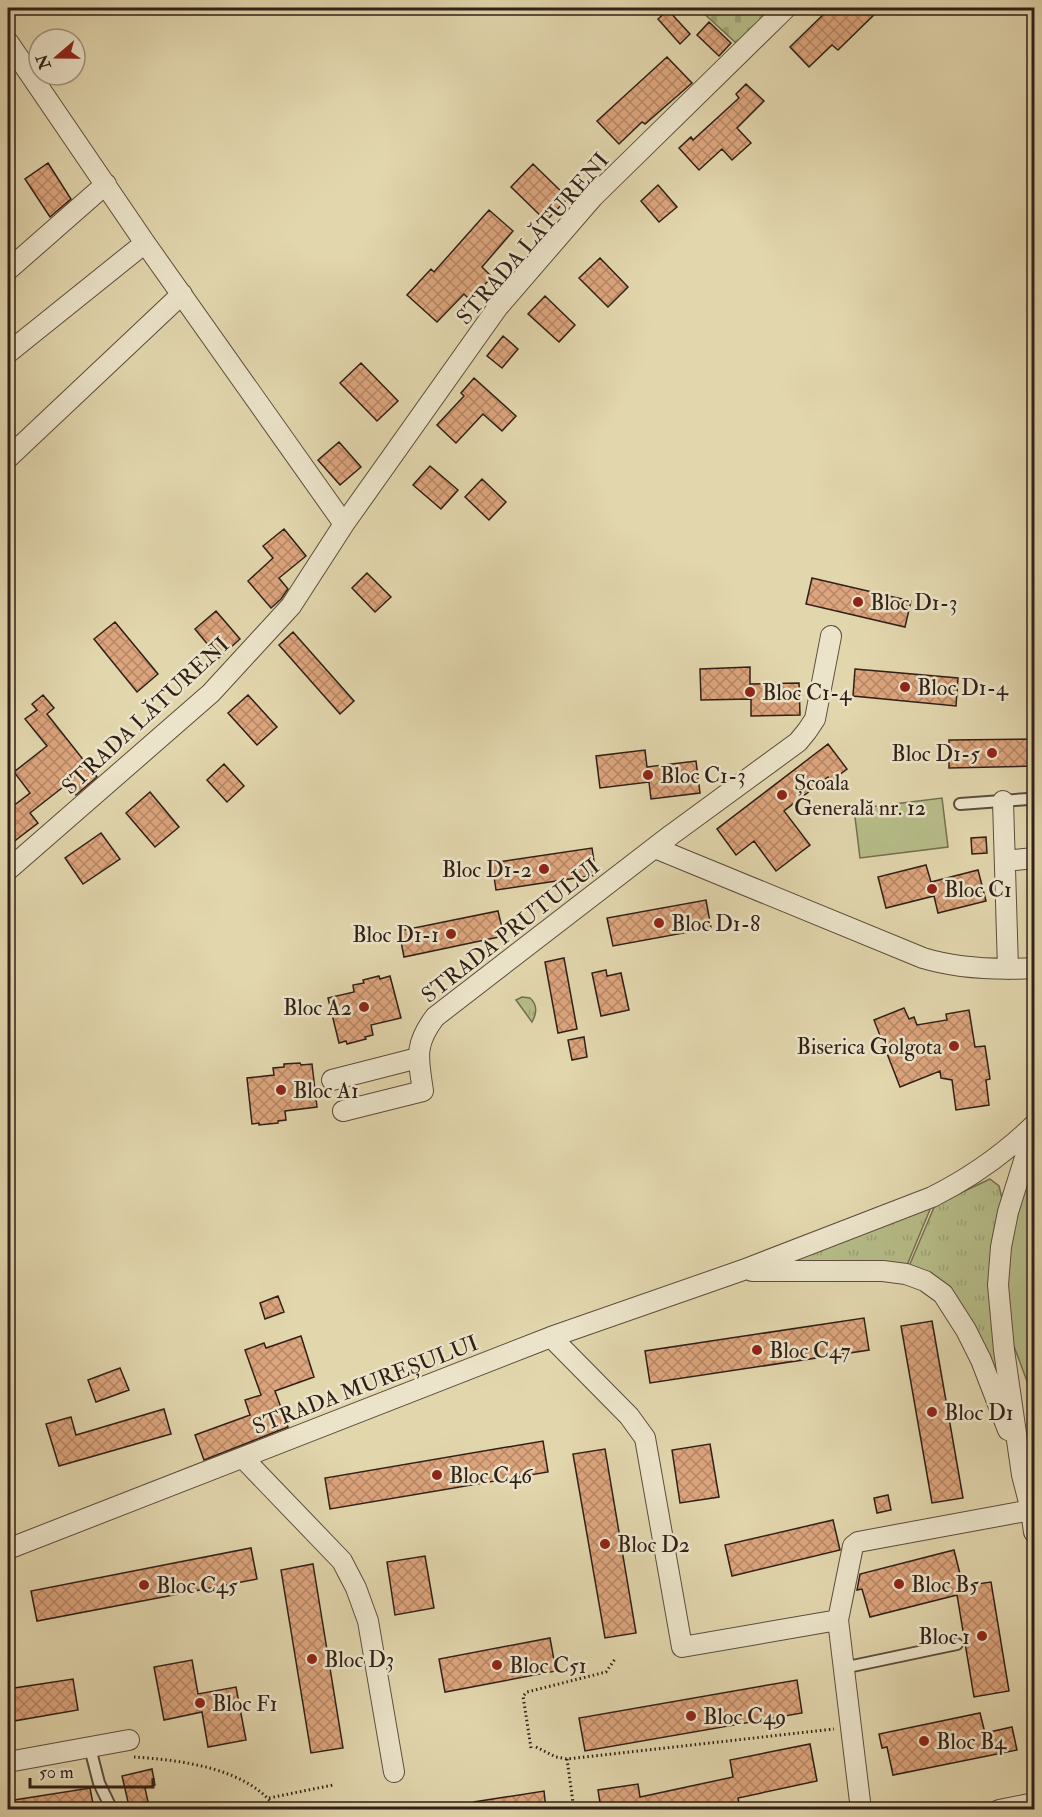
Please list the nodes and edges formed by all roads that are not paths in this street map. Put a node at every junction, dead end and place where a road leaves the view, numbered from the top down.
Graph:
1 (786, 8) edge
2 (8, 42) edge
3 (106, 184) junction
4 (145, 243) junction
5 (8, 270) edge
6 (182, 294) junction
7 (8, 353) edge
8 (8, 458) edge
9 (344, 524) junction
10 (831, 636) dead end
11 (1028, 799) dead end
12 (1003, 801) junction
13 (960, 804) dead end
14 (655, 848) junction
15 (1035, 858) edge
16 (1005, 861) junction
17 (8, 870) edge
18 (1035, 968) edge
19 (1008, 969) junction
20 (418, 1058) junction
21 (332, 1080) dead end
22 (344, 1111) dead end
23 (1035, 1127) edge
24 (743, 1270) junction
25 (551, 1337) junction
26 (243, 1458) junction
27 (1022, 1475) junction
28 (1031, 1510) junction
29 (1035, 1532) edge
30 (8, 1549) edge
31 (838, 1620) junction
32 (957, 1644) dead end
33 (843, 1668) junction
34 (90, 1748) junction
35 (131, 1748) road end
36 (8, 1762) edge
37 (394, 1772) dead end
38 (1035, 1803) edge
39 (112, 1809) edge
40 (861, 1809) edge
41 (999, 1809) edge

1 - 9 street, STRADA LĂTURENI
2 - 3 street
3 - 4 street
3 - 5 street
4 - 6 street
4 - 7 street
6 - 8 street
6 - 9 street
9 - 17 street, STRADA LĂTURENI
10 - 14 street, STRADA PRUTULUI
11 - 12 lane
12 - 13 lane
12 - 16 street
14 - 19 street
14 - 20 street, STRADA PRUTULUI
15 - 16 street
16 - 19 street
18 - 19 street
20 - 21 street
20 - 22 street, STRADA PRUTULUI
23 - 24 street, STRADA MUREȘULUI
23 - 27 street
24 - 25 street, STRADA MUREȘULUI
24 - 27 street, STRADA MUREȘULUI
25 - 26 street, STRADA MUREȘULUI
25 - 31 street
26 - 30 street, STRADA MUREȘULUI
26 - 37 street
27 - 28 street
28 - 29 street
28 - 31 street
31 - 33 street
32 - 33 lane
33 - 40 street
34 - 35 street
34 - 36 street
34 - 39 lane
38 - 41 street

